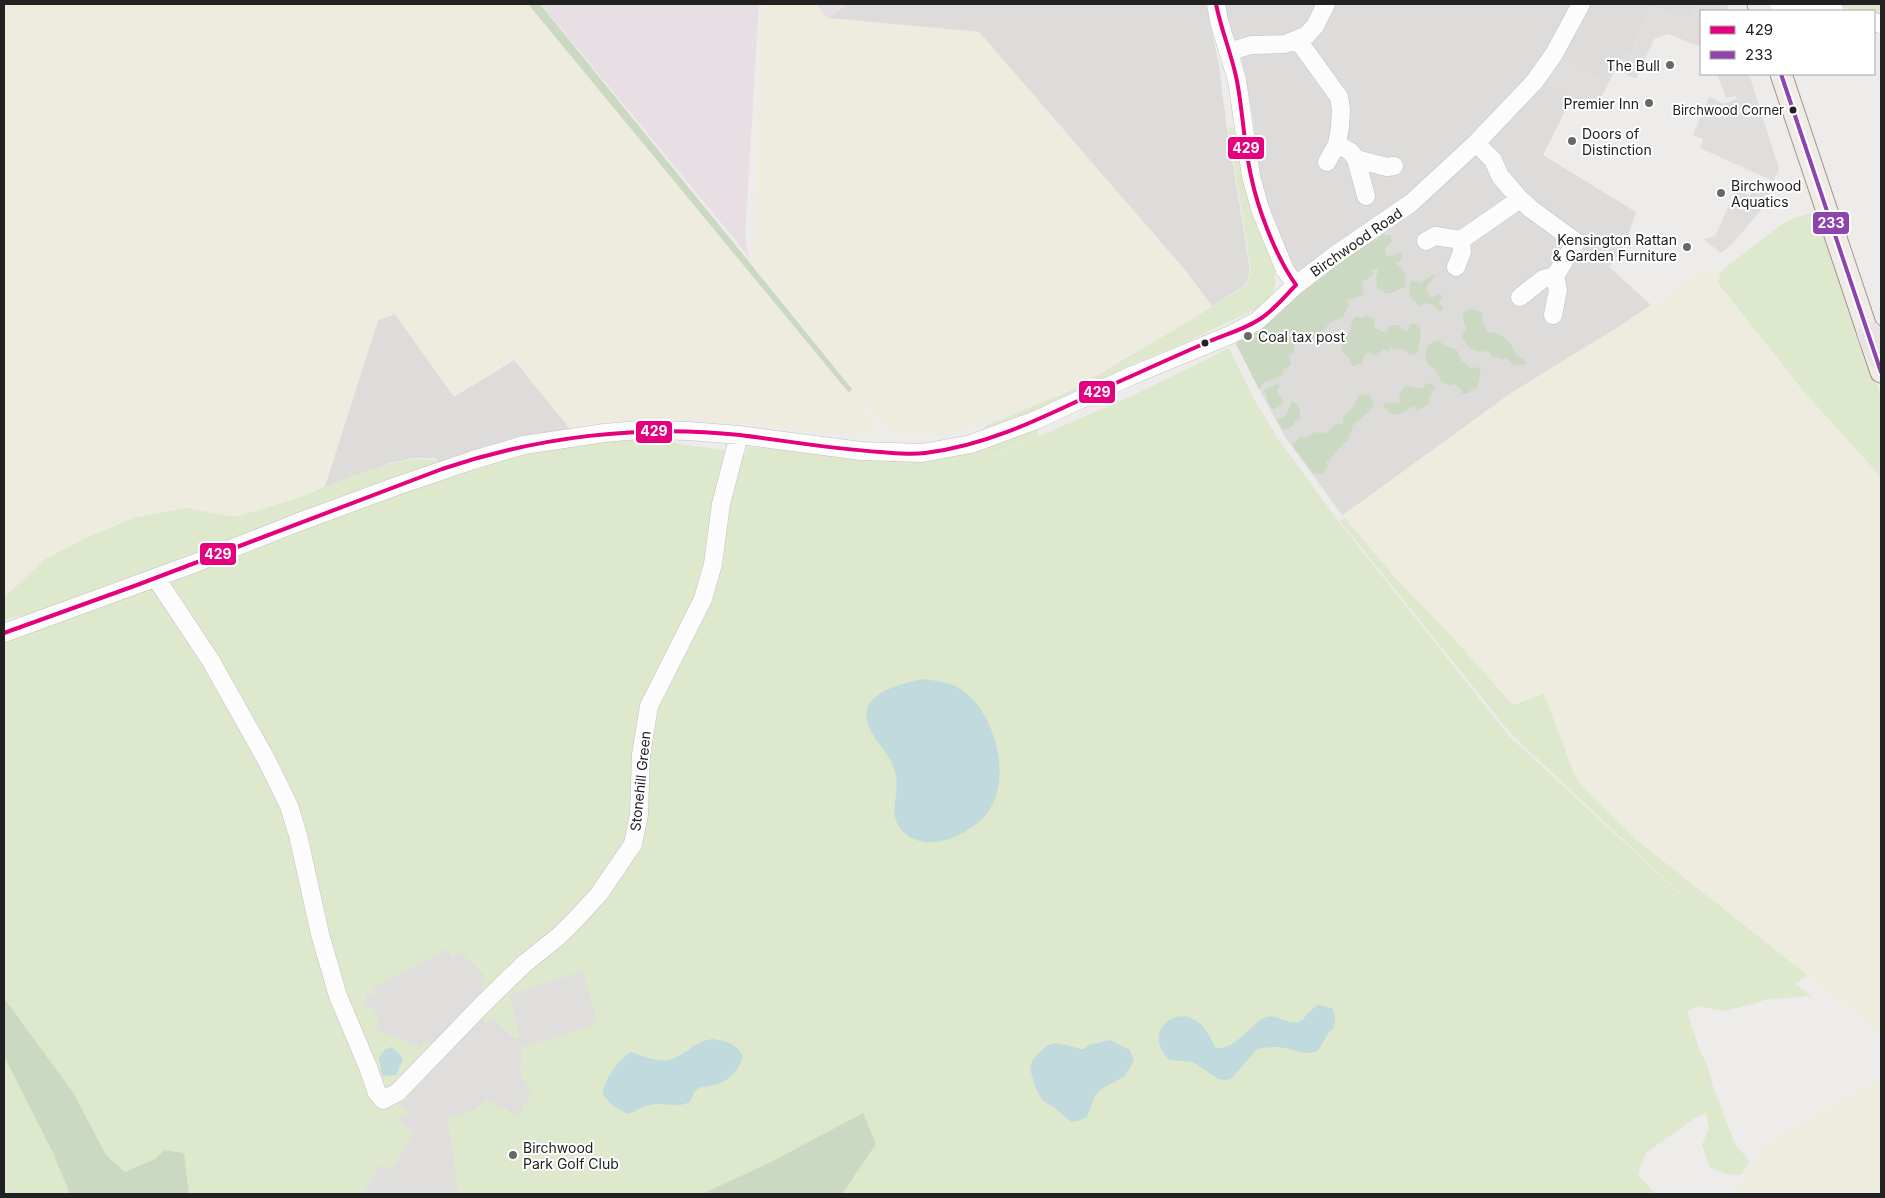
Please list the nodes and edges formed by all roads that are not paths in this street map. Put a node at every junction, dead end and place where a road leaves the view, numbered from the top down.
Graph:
1 (1216, 4) edge
2 (1326, 4) edge
3 (1581, 4) edge
4 (1775, 10) edge
5 (1831, 10) edge
6 (1297, 39) junction
7 (1228, 52) junction
8 (1782, 75) edge
9 (1476, 143) junction
10 (1336, 144) junction
11 (1356, 159) junction
12 (1328, 162) dead end
13 (1394, 166) dead end
14 (1366, 196) dead end
15 (1520, 199) junction
16 (1461, 240) junction
17 (1426, 241) dead end
18 (1456, 267) dead end
19 (1555, 276) junction
20 (1296, 285) junction
21 (1520, 297) dead end
22 (1552, 315) dead end
23 (1870, 334) junction
24 (1881, 357) edge
25 (1881, 372) edge
26 (739, 436) junction
27 (156, 578) junction
28 (4, 633) edge

1 - 7 street
2 - 6 street
3 - 9 street, Birchwood Road
4 - 5 street
6 - 7 street
6 - 10 street
7 - 20 street
8 - 23 main road
9 - 15 street
9 - 20 street, Birchwood Road
10 - 11 street
10 - 12 street
11 - 13 street
11 - 14 street
15 - 16 street
15 - 19 street
16 - 17 street
16 - 18 street
19 - 21 street
19 - 22 street
20 - 26 street, Birchwood Road
23 - 24 highway
23 - 25 main road
26 - 27 street, Birchwood Road
26 - 27 street, Stonehill Green
27 - 28 street, Birchwood Road

